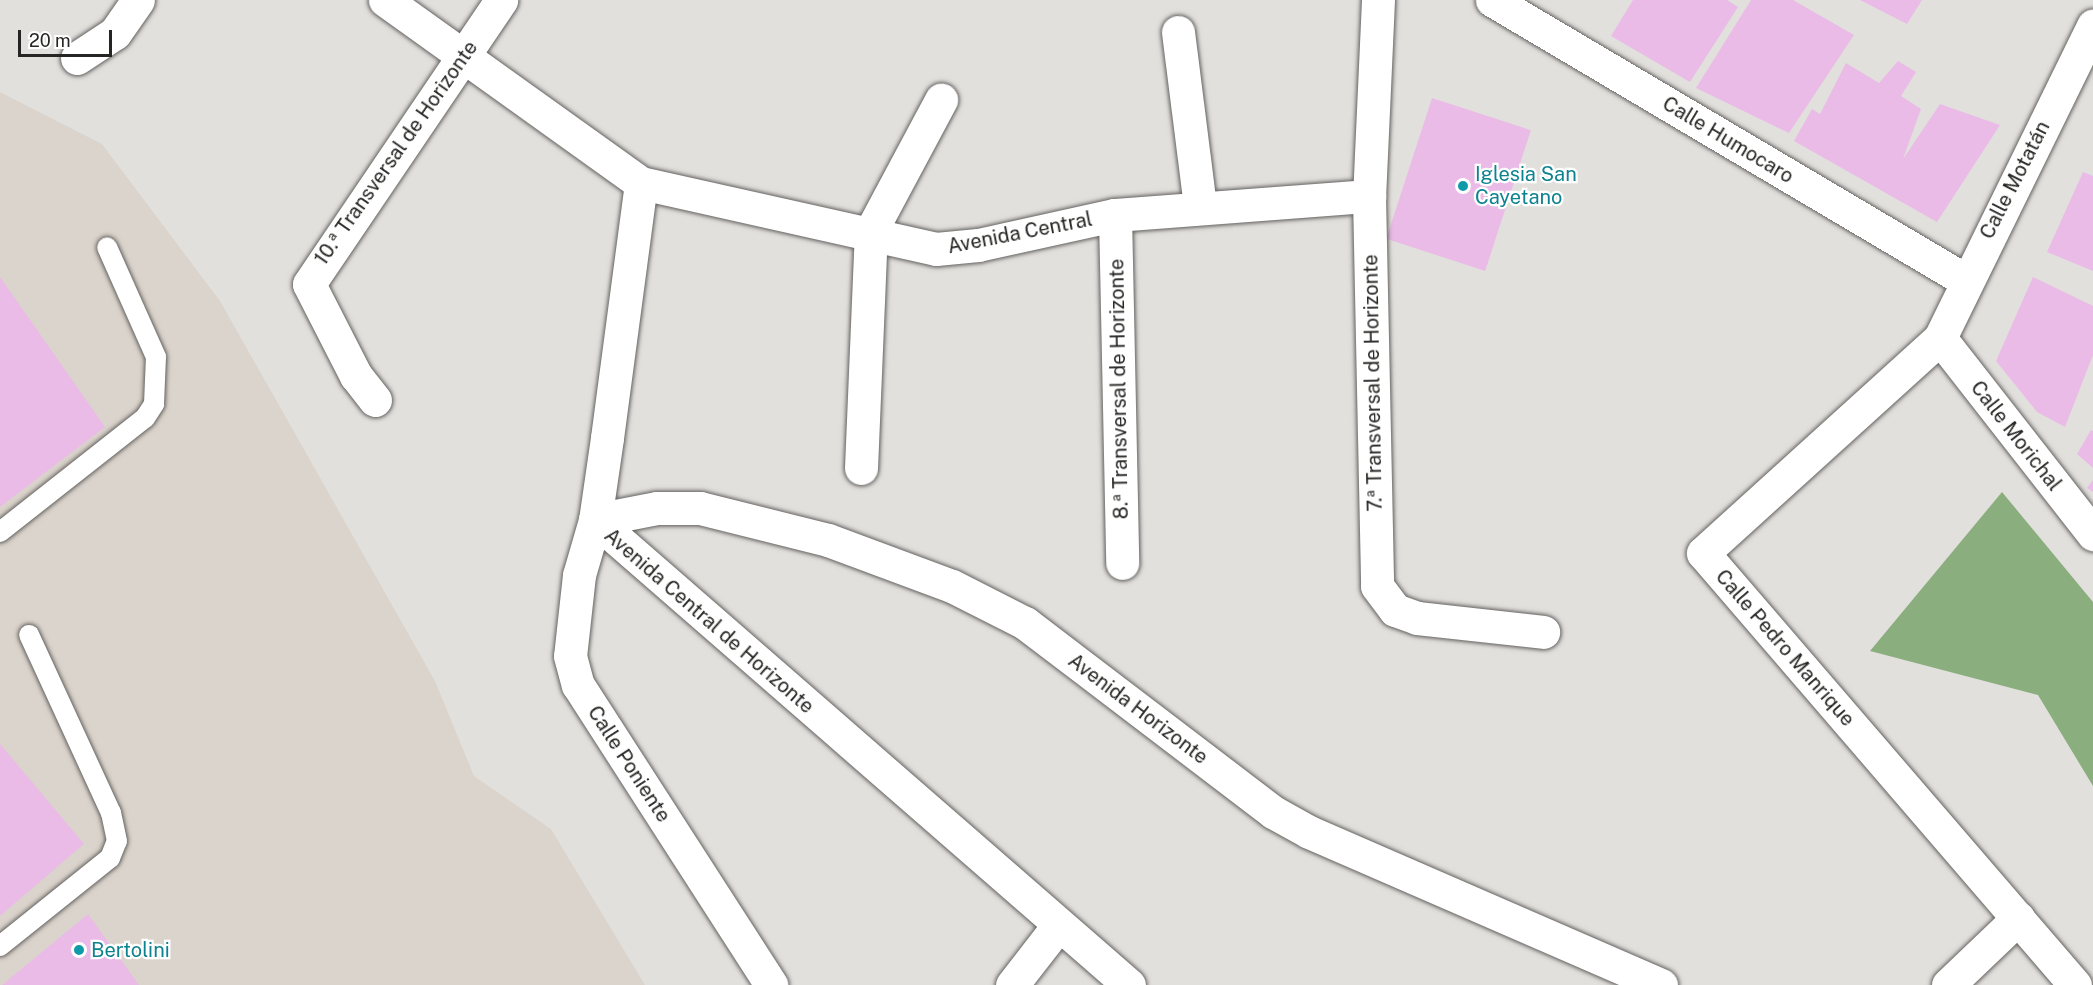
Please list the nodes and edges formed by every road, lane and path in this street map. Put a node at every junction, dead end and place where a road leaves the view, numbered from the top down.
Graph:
1 (138, 0) edge
2 (385, 0) edge
3 (501, 0) edge
4 (1378, 0) edge
5 (1491, 0) edge
6 (2093, 25) edge
7 (1178, 32) dead end
8 (464, 54) junction
9 (77, 58) dead end
10 (940, 100) dead end
11 (641, 183) junction
12 (1369, 196) junction
13 (1200, 206) junction
14 (1115, 215) junction
15 (871, 231) junction
16 (107, 247) dead end
17 (1965, 280) junction
18 (1940, 338) junction
19 (375, 400) dead end
20 (861, 468) dead end
21 (595, 520) junction
22 (0, 531) edge
23 (2093, 534) edge
24 (1122, 562) dead end
25 (1543, 632) dead end
26 (29, 635) dead end
27 (2018, 918) junction
28 (1057, 927) junction
29 (0, 946) edge
30 (771, 985) edge
31 (1012, 985) edge
32 (1129, 985) edge
33 (1660, 985) edge
34 (1947, 985) edge
35 (2075, 985) edge

1 - 9 street
2 - 8 street
3 - 8 street, 10.ª Transversal de Horizonte
4 - 12 street, 7.ª Transversal de Horizonte
5 - 17 street, Calle Humocaro
6 - 17 street, Calle Motatán
7 - 13 street
8 - 11 street
8 - 19 street, 10.ª Transversal de Horizonte
10 - 15 street
11 - 15 street, Avenida Central
11 - 21 street, Avenida Central de Horizonte
12 - 13 street, Avenida Central
12 - 25 street, 7.ª Transversal de Horizonte
13 - 14 street, Avenida Central
14 - 15 street, Avenida Central
14 - 24 street, 8.ª Transversal de Horizonte
15 - 20 street
16 - 22 lane
17 - 18 street, Calle Motatán
18 - 23 street, Calle Morichal
18 - 27 street, Calle Pedro Manrique
21 - 28 street, Avenida Central de Horizonte
21 - 30 street, Calle Poniente
21 - 33 street, Avenida Horizonte
26 - 29 lane
27 - 34 street
27 - 35 street, Calle Pedro Manrique
28 - 31 street
28 - 32 street, Avenida Central de Horizonte

